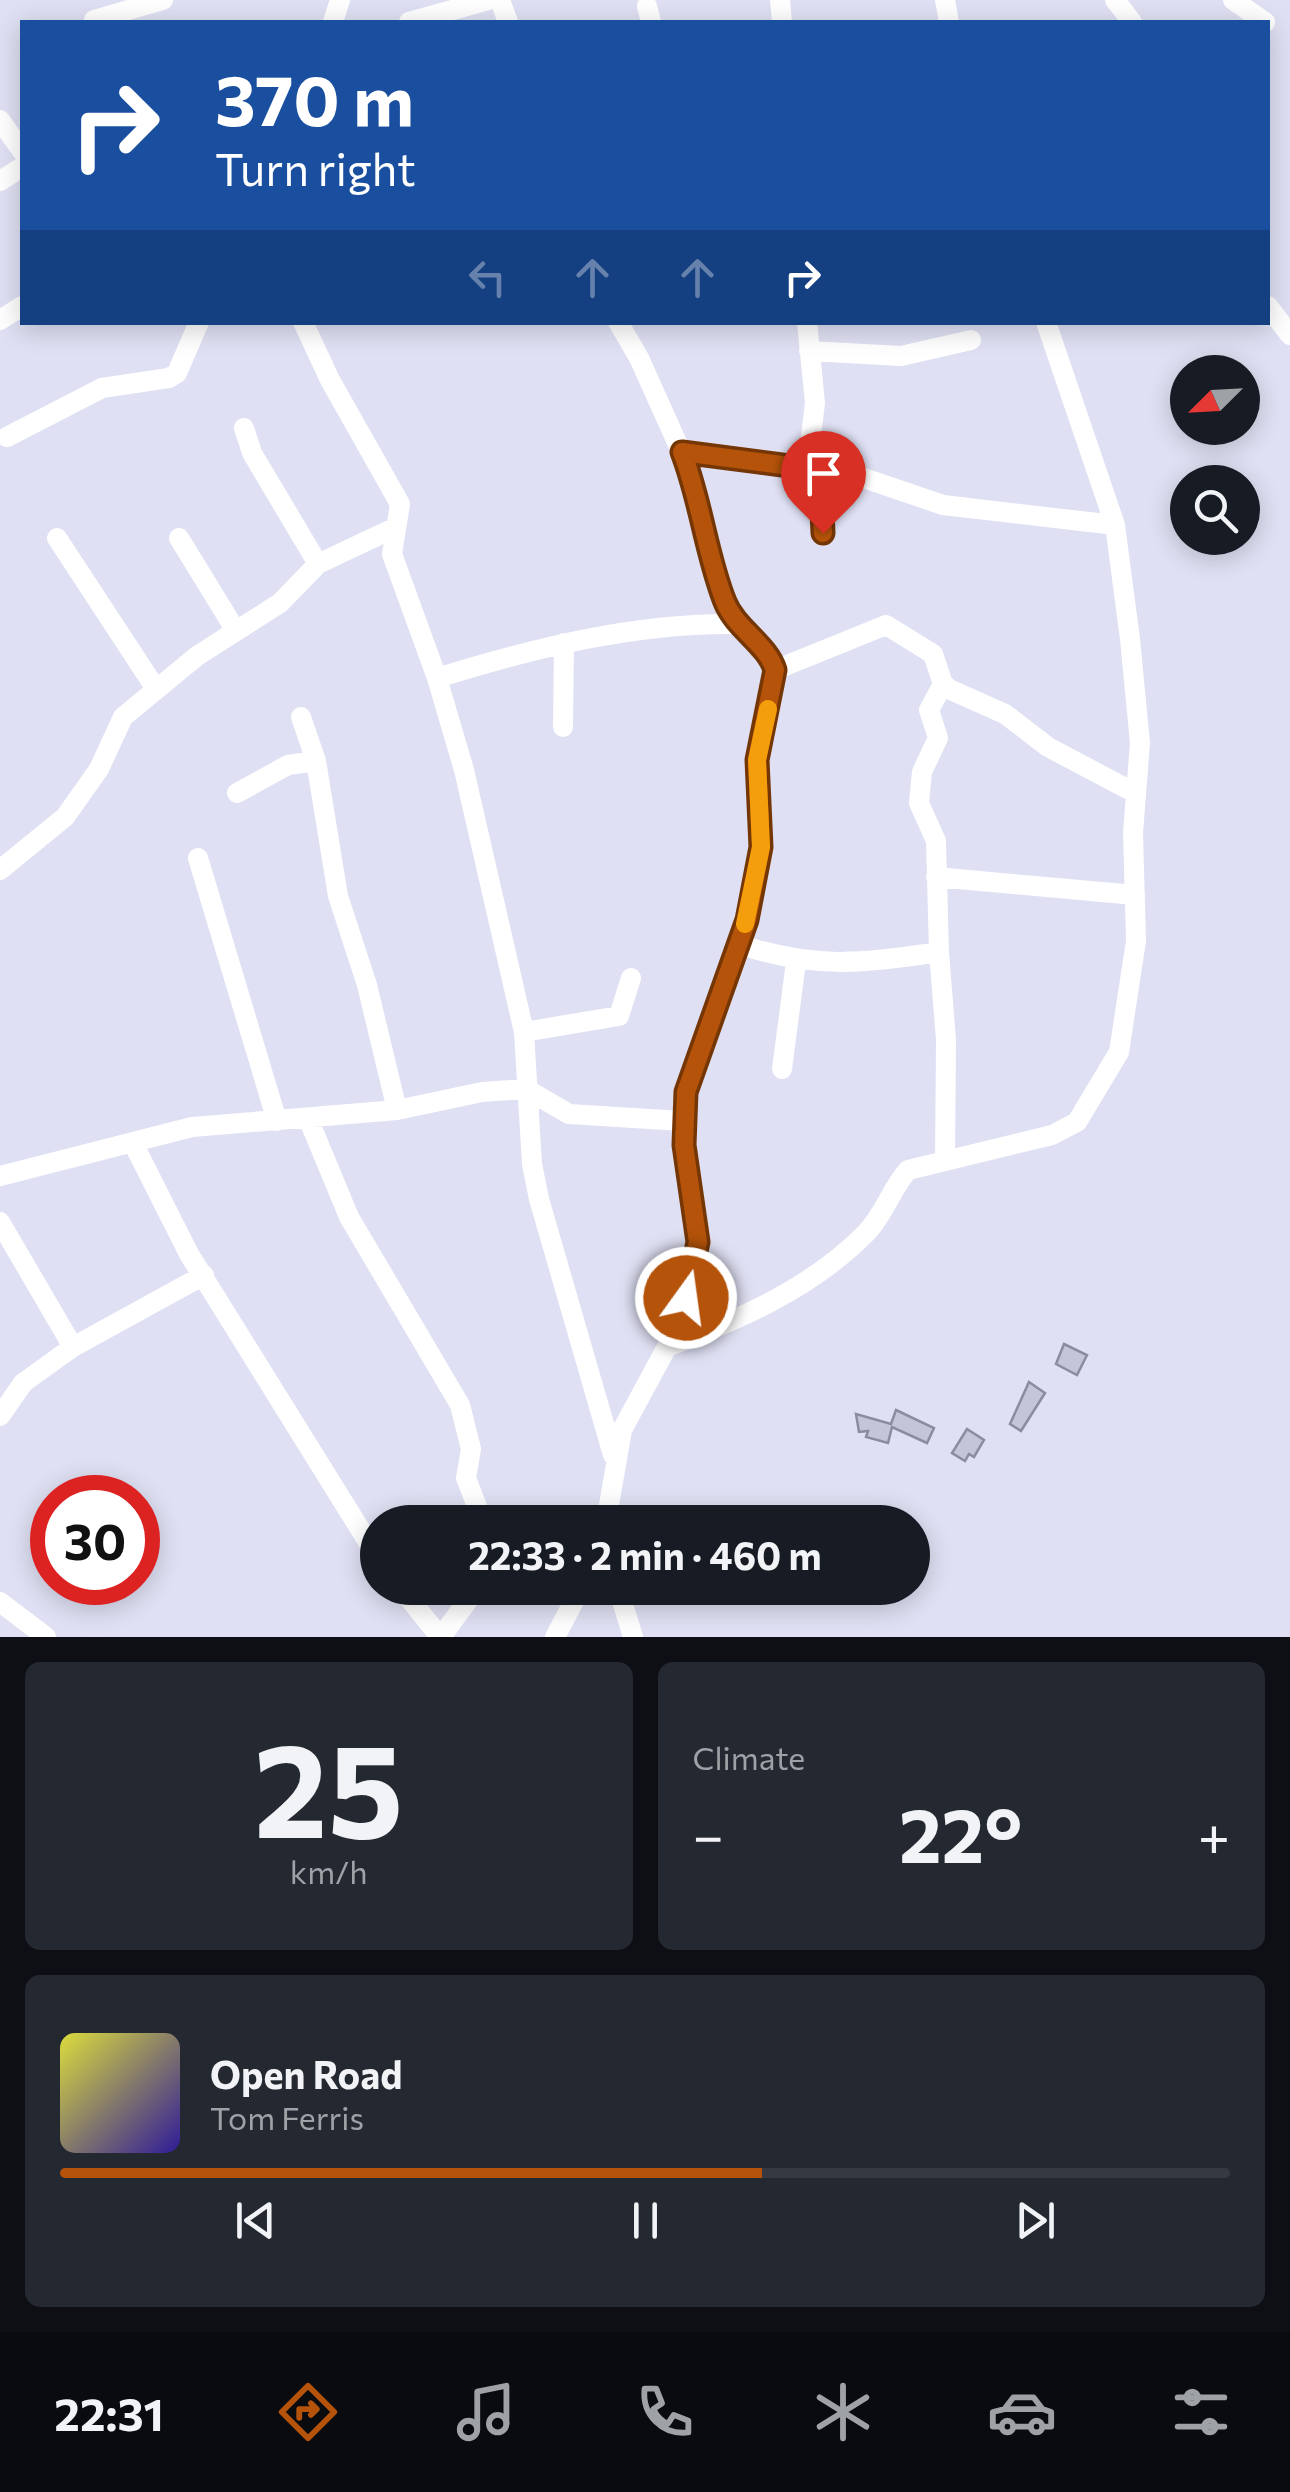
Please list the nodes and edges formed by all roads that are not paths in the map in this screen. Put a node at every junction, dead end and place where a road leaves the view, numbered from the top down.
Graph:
1 (163, 0) edge
2 (488, 0) edge
3 (1114, 0) edge
4 (1233, 0) edge
5 (94, 20) edge
6 (415, 20) edge
7 (1130, 20) edge
8 (1261, 20) edge
9 (0, 120) edge
10 (20, 148) edge
11 (1270, 309) edge
12 (197, 325) edge
13 (304, 325) edge
14 (620, 325) edge
15 (807, 325) edge
16 (1047, 325) edge
17 (1290, 335) edge
18 (971, 340) dead end
19 (810, 351) junction
20 (244, 428) dead end
21 (2, 435) edge
22 (682, 452) junction
23 (814, 469) junction
24 (1114, 526) junction
25 (396, 527) junction
26 (823, 533) dead end
27 (57, 538) dead end
28 (179, 538) dead end
29 (318, 564) junction
30 (739, 624) junction
31 (236, 631) junction
32 (564, 643) junction
33 (775, 670) junction
34 (437, 678) junction
35 (943, 684) junction
36 (156, 689) junction
37 (301, 717) dead end
38 (563, 727) dead end
39 (316, 762) junction
40 (1135, 793) junction
41 (237, 794) dead end
42 (198, 858) dead end
43 (0, 870) edge
44 (936, 877) junction
45 (1135, 895) junction
46 (738, 944) junction
47 (939, 952) junction
48 (796, 962) junction
49 (631, 978) dead end
50 (524, 1032) junction
51 (782, 1070) dead end
52 (526, 1090) junction
53 (397, 1110) junction
54 (308, 1118) junction
55 (277, 1120) junction
56 (682, 1120) junction
57 (133, 1143) junction
58 (945, 1160) junction
59 (0, 1176) edge
60 (0, 1222) edge
61 (204, 1276) junction
62 (73, 1347) junction
63 (667, 1347) junction
64 (0, 1416) edge
65 (614, 1458) junction
66 (476, 1505) edge
67 (608, 1505) edge
68 (360, 1529) edge
69 (0, 1602) edge
70 (415, 1605) edge
71 (465, 1605) edge
72 (571, 1605) edge
73 (623, 1605) edge
74 (46, 1637) edge
75 (441, 1637) edge
76 (555, 1637) edge
77 (633, 1637) edge

1 - 5 street
2 - 6 street
3 - 7 street
4 - 8 street
9 - 10 street
11 - 17 street
12 - 21 street
13 - 25 street
14 - 22 street
15 - 19 street
16 - 24 street
18 - 19 street
19 - 23 street
20 - 29 street
22 - 23 street
22 - 30 street
23 - 24 street
23 - 26 street
24 - 40 street
25 - 29 street
25 - 34 street
27 - 36 street
28 - 31 street
29 - 31 street
30 - 32 street
30 - 33 street
31 - 36 street
32 - 34 street
32 - 38 street
33 - 35 street
33 - 46 street
34 - 50 street
35 - 40 street
35 - 44 street
36 - 43 street
37 - 39 street
39 - 41 street
39 - 53 street
40 - 45 street
42 - 55 street
44 - 45 street
44 - 47 street
45 - 58 street
46 - 48 street
46 - 56 street
47 - 48 street
47 - 58 street
48 - 51 street
49 - 50 street
50 - 52 street
52 - 53 street
52 - 56 street
52 - 65 street
53 - 54 street
54 - 55 street
54 - 66 street
55 - 57 street
56 - 63 street
57 - 59 street
57 - 61 street
58 - 63 street
60 - 62 street
61 - 62 street
61 - 68 street
62 - 64 street
63 - 65 street
65 - 67 street
69 - 74 street
70 - 75 street
71 - 75 street
72 - 76 street
73 - 77 street

